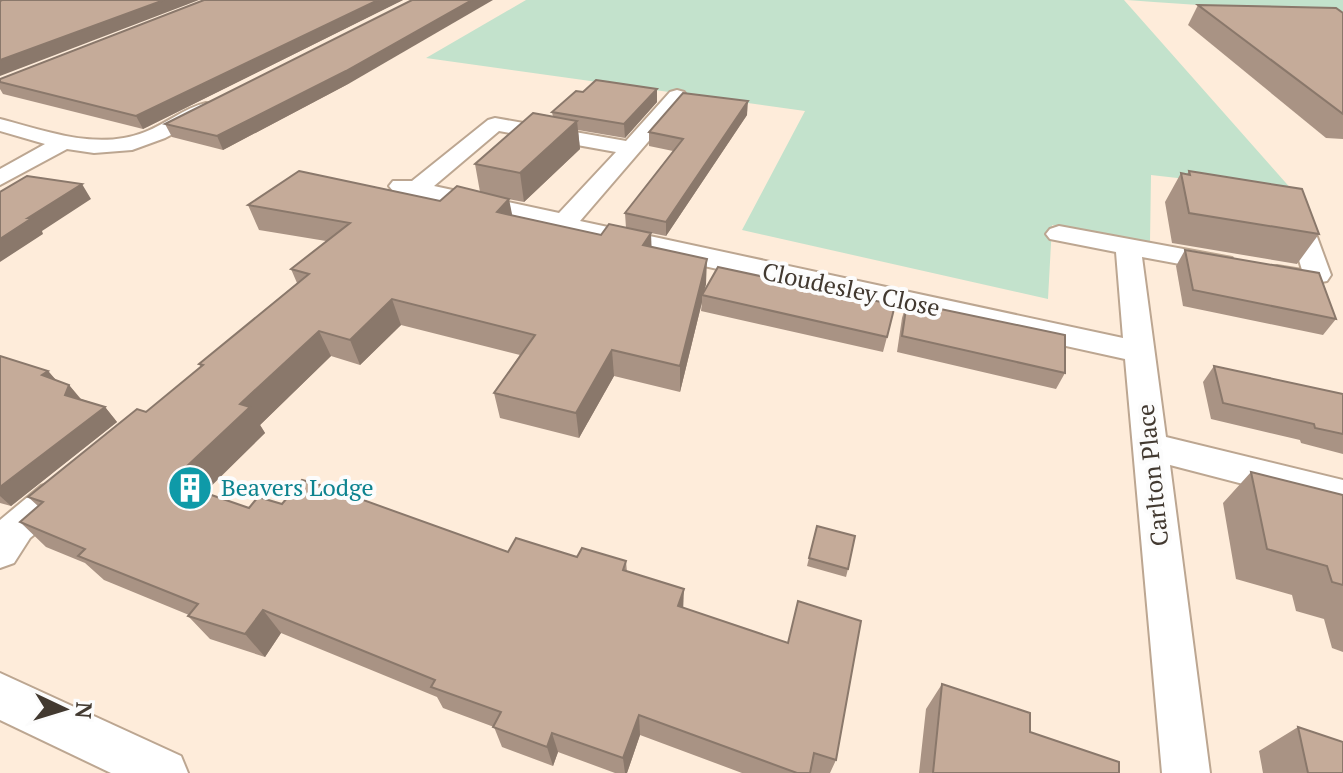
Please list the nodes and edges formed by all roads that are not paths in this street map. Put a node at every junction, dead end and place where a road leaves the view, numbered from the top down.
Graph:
1 (677, 96) edge
2 (217, 104) edge
3 (0, 125) edge
4 (64, 142) junction
5 (631, 148) junction
6 (0, 178) edge
7 (565, 222) junction
8 (1301, 226) edge
9 (1059, 234) dead end
10 (1128, 247) junction
11 (1140, 352) junction
12 (1149, 446) junction
13 (78, 477) edge
14 (1343, 495) edge
15 (0, 551) edge
16 (0, 696) edge
17 (164, 773) edge
18 (1186, 773) edge

1 - 5 street
2 - 4 street
3 - 4 street
4 - 6 street
5 - 7 street
5 - 7 street, Cloudesley Close
7 - 11 street, Cloudesley Close
8 - 10 street
9 - 10 street
10 - 11 street, Carlton Place
11 - 12 street, Carlton Place
12 - 14 street
12 - 18 street, Carlton Place
13 - 15 street
16 - 17 street

